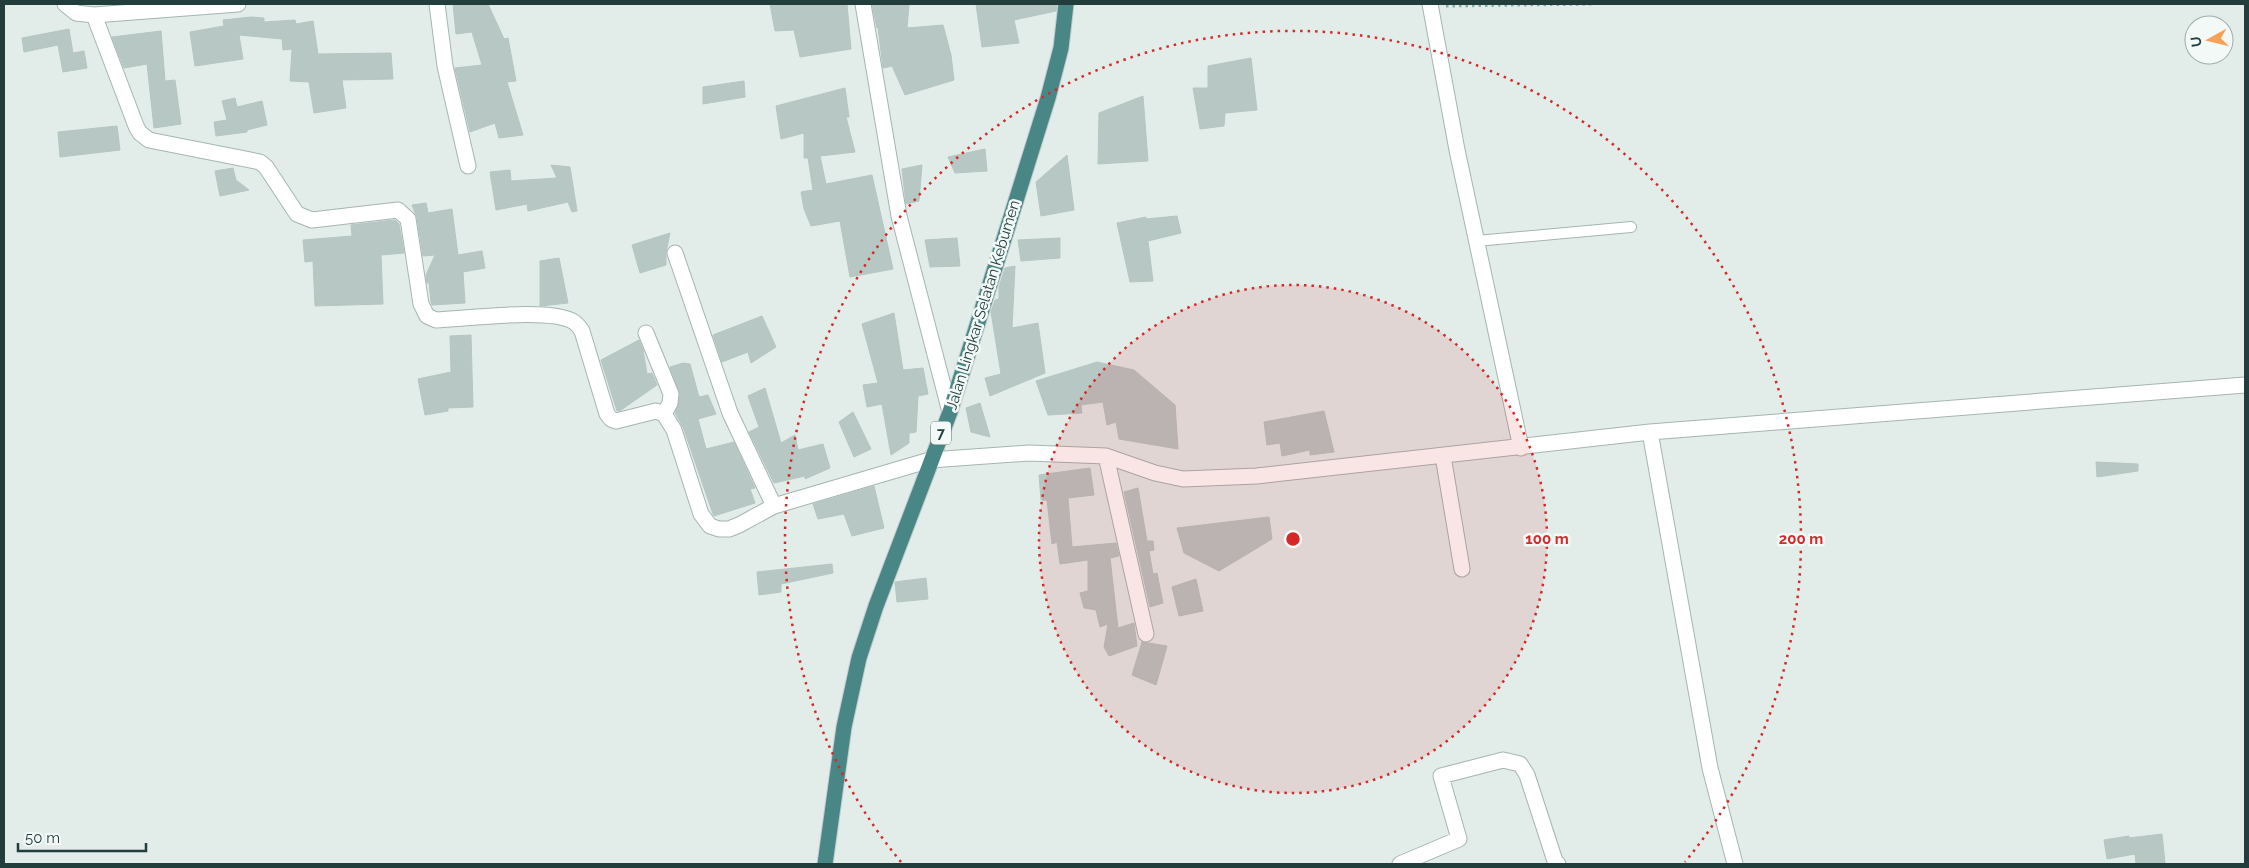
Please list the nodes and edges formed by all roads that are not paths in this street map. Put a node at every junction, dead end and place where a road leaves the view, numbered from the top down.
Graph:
1 (65, 4) edge
2 (238, 4) edge
3 (437, 4) edge
4 (863, 4) edge
5 (1066, 4) edge
6 (1430, 5) edge
7 (94, 16) junction
8 (468, 166) dead end
9 (1631, 227) dead end
10 (1476, 241) junction
11 (675, 253) dead end
12 (646, 333) dead end
13 (2245, 385) edge
14 (950, 412) junction
15 (664, 414) junction
16 (1650, 432) junction
17 (1521, 448) junction
18 (1106, 456) junction
19 (1443, 456) junction
20 (930, 460) junction
21 (774, 506) junction
22 (1462, 569) dead end
23 (1146, 634) dead end
24 (825, 864) edge
25 (1400, 864) edge
26 (1558, 864) edge
27 (1735, 864) edge

1 - 7 street
2 - 7 street
3 - 8 street
4 - 14 street
5 - 14 highway, Jalan Lingkar Selatan Kebumen / 7
6 - 10 street
7 - 15 street
9 - 10 lane
10 - 17 street
11 - 21 street
12 - 15 street
13 - 16 street
14 - 20 highway, Jalan Lingkar Selatan Kebumen / 7
15 - 21 street
16 - 17 street
16 - 27 street
17 - 19 street
18 - 19 street
18 - 20 street
18 - 23 street
19 - 22 street
20 - 21 street
20 - 24 highway, Jalan Lingkar Selatan Kebumen / 7
25 - 26 street

